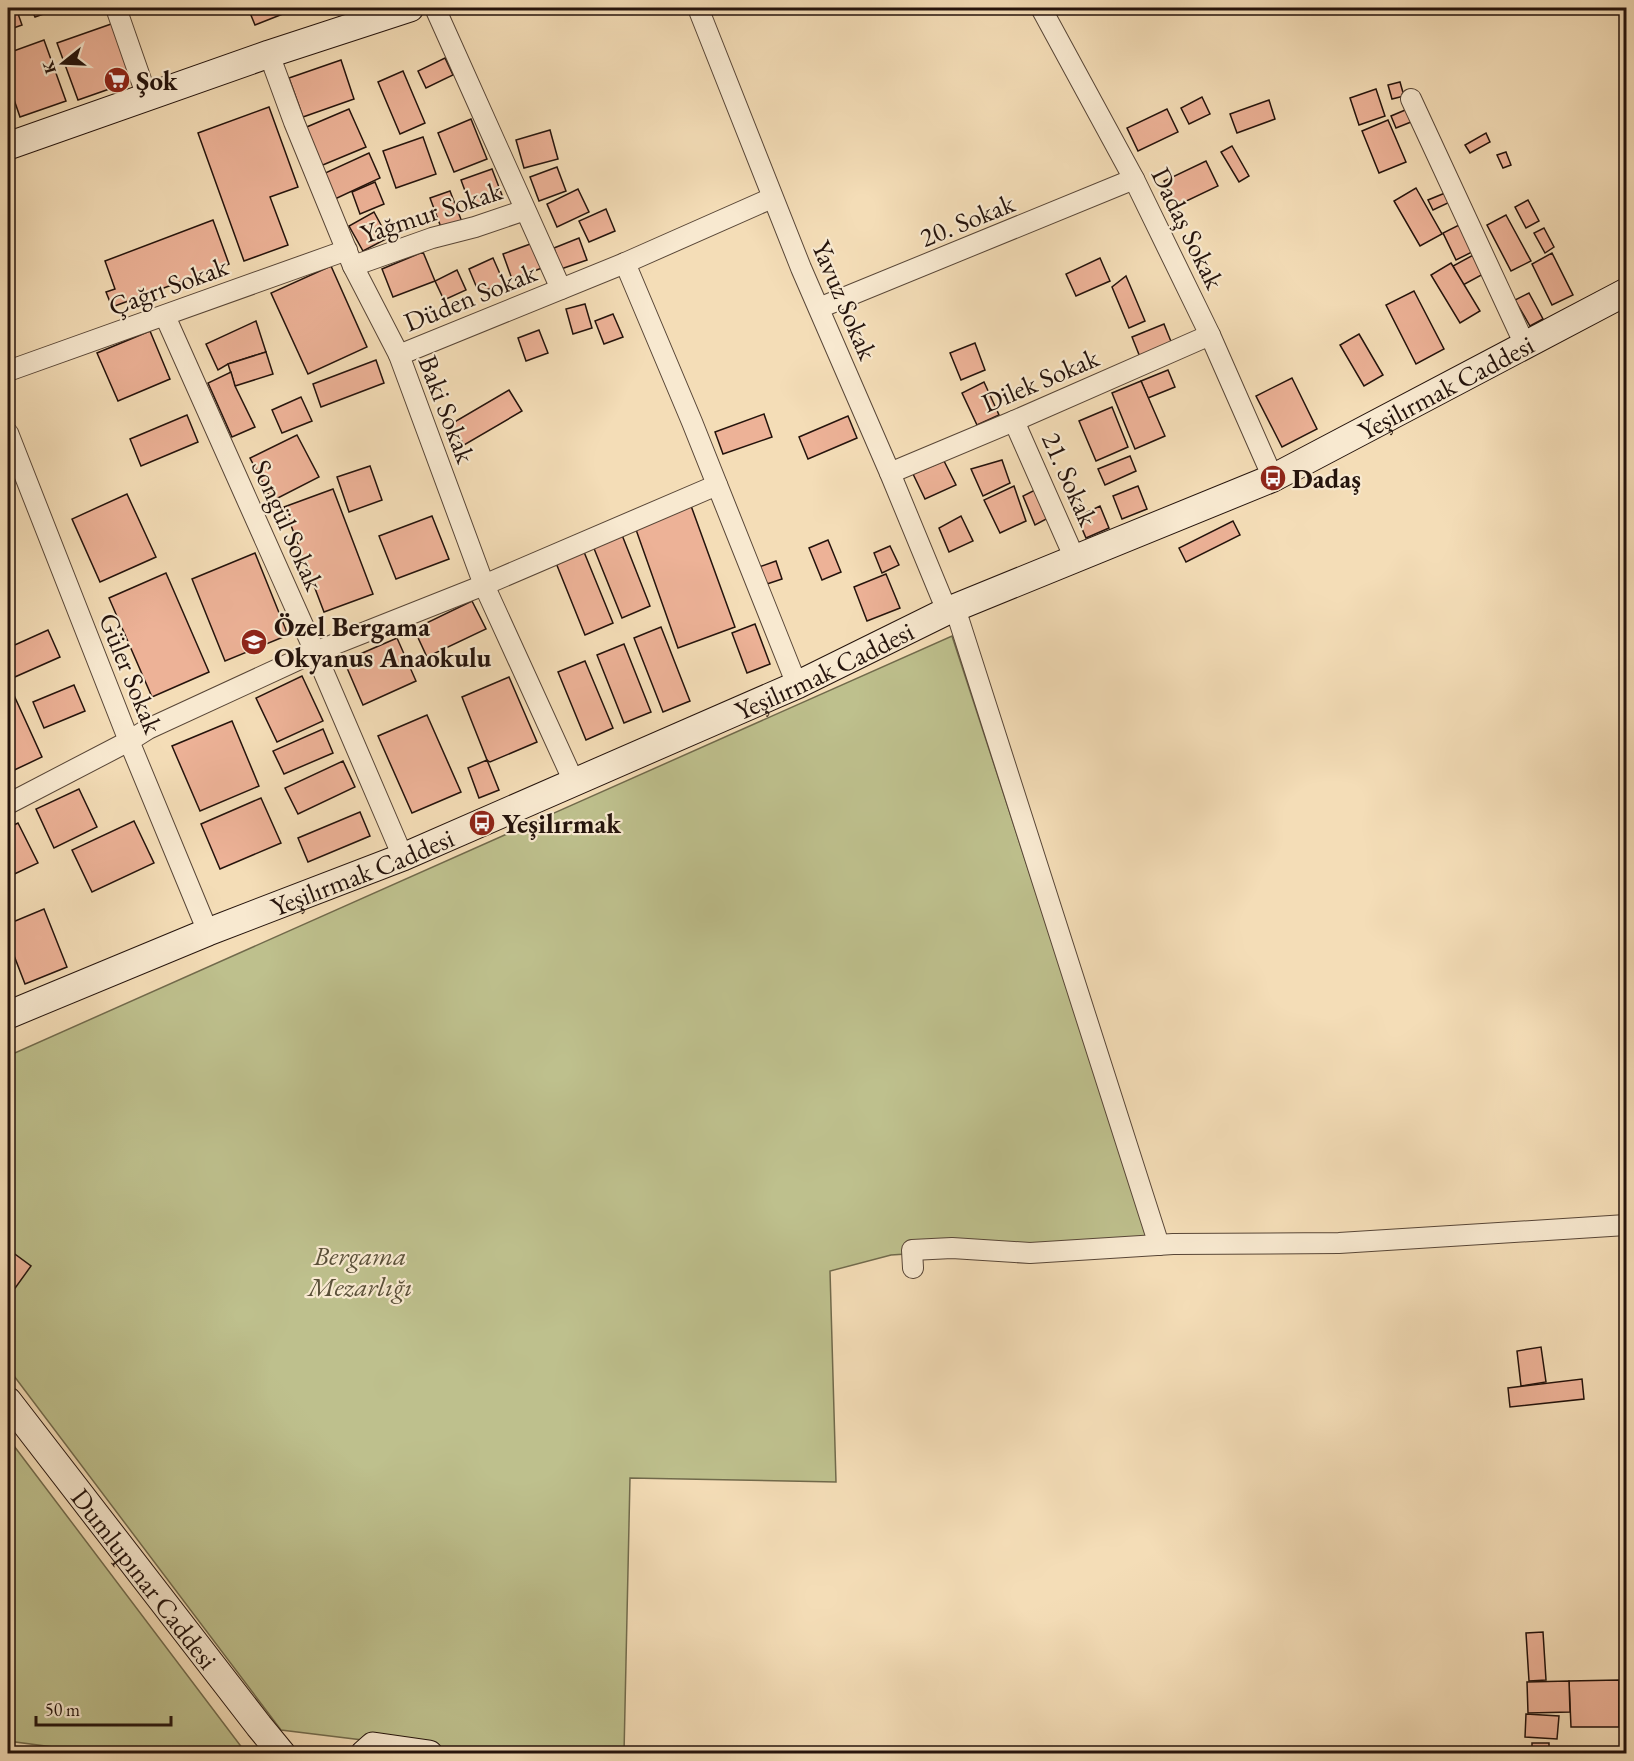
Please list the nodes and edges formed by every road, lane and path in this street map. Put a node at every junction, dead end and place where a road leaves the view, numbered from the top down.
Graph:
1 (116, 8) edge
2 (410, 8) edge
3 (435, 8) edge
4 (698, 8) edge
5 (1041, 8) edge
6 (269, 54) junction
7 (147, 97) junction
8 (1411, 99) dead end
9 (8, 146) edge
10 (1134, 179) junction
11 (772, 198) junction
12 (525, 210) junction
13 (350, 258) junction
14 (625, 263) junction
15 (561, 290) junction
16 (1626, 292) edge
17 (819, 308) junction
18 (165, 316) junction
19 (1210, 335) junction
20 (1526, 345) junction
21 (399, 355) junction
22 (8, 371) edge
23 (1014, 421) junction
24 (8, 433) edge
25 (890, 473) junction
26 (1274, 478) junction
27 (717, 485) junction
28 (1075, 559) junction
29 (484, 585) junction
30 (951, 610) junction
31 (315, 652) junction
32 (797, 685) junction
33 (129, 741) junction
34 (574, 783) junction
35 (8, 804) edge
36 (403, 857) junction
37 (208, 932) junction
38 (9, 1009) edge
39 (1626, 1225) edge
40 (1159, 1245) junction
41 (913, 1268) dead end
42 (8, 1401) edge
43 (370, 1751) edge
44 (282, 1754) edge
45 (429, 1754) edge

1 - 7 street
2 - 6 street
3 - 12 street
4 - 11 street, Yavuz Sokak
5 - 10 street, Dadaş Sokak
6 - 7 street
6 - 13 street, Baki Sokak
7 - 9 street
8 - 20 street
10 - 17 street, 20. Sokak
10 - 19 street, Dadaş Sokak
11 - 14 street
11 - 17 street, Yavuz Sokak
12 - 13 street, Yağmur Sokak
12 - 15 street
13 - 18 street, Çağrı Sokak
13 - 21 street, Baki Sokak
14 - 15 street
14 - 27 street
15 - 21 street, Düden Sokak
16 - 20 street, Yeşilırmak Caddesi
17 - 25 street, Yavuz Sokak
18 - 22 street, Çağrı Sokak
18 - 31 street, Songül Sokak
19 - 23 street, Dilek Sokak
19 - 26 street, Dadaş Sokak
20 - 26 street, Yeşilırmak Caddesi
21 - 29 street, Baki Sokak
23 - 25 street, Dilek Sokak
23 - 28 street, 21. Sokak
24 - 33 street, Güler Sokak
25 - 30 street, Yavuz Sokak
26 - 28 street, Yeşilırmak Caddesi
27 - 29 street
27 - 32 street
28 - 30 street, Yeşilırmak Caddesi
29 - 31 street
29 - 34 street, Baki Sokak
30 - 32 street, Yeşilırmak Caddesi
30 - 40 street, Yavuz Sokak
31 - 33 street
31 - 36 street, Songül Sokak
32 - 34 street, Yeşilırmak Caddesi
33 - 35 street
33 - 37 street, Güler Sokak
34 - 36 street, Yeşilırmak Caddesi
36 - 37 street, Yeşilırmak Caddesi
37 - 38 street, Yeşilırmak Caddesi
39 - 40 street
40 - 41 street
42 - 44 street, Dumlupınar Caddesi
43 - 45 street

